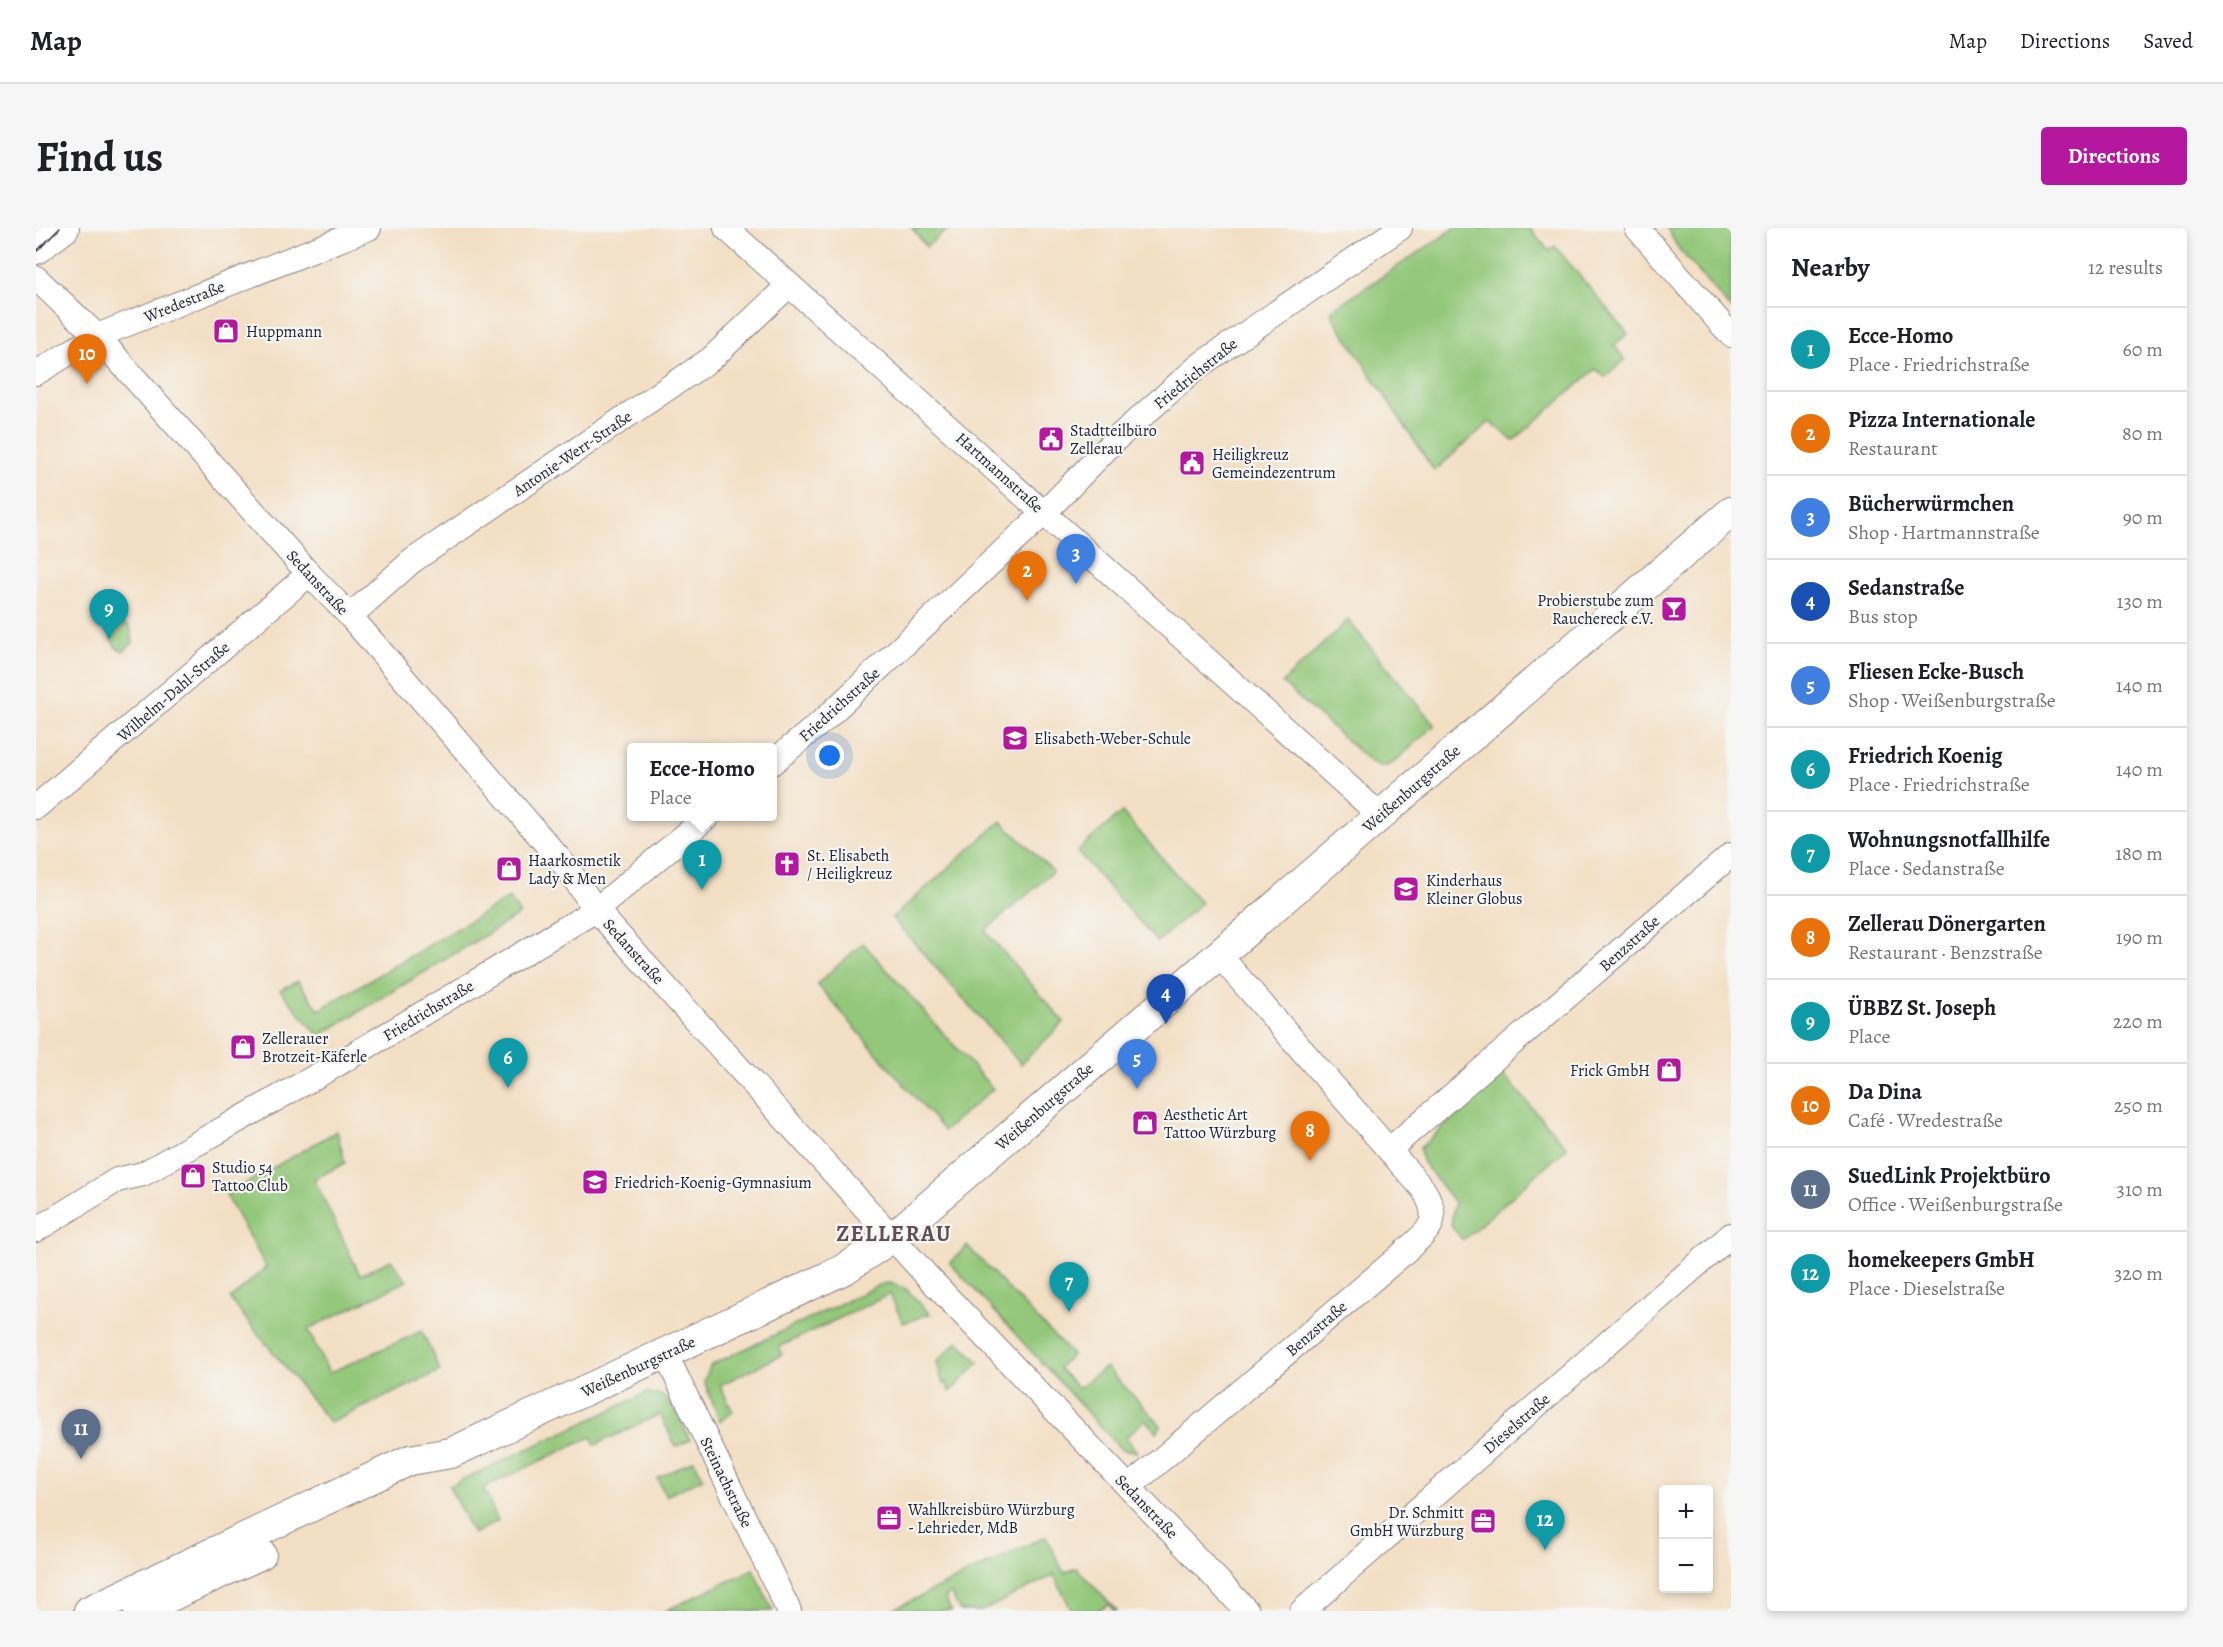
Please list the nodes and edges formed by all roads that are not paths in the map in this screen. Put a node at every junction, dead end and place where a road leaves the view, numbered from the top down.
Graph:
1 (43, 228) edge
2 (64, 228) edge
3 (369, 228) edge
4 (726, 228) edge
5 (1400, 228) edge
6 (1637, 228) edge
7 (335, 234) edge
8 (36, 237) edge
9 (36, 249) edge
10 (36, 278) edge
11 (789, 285) junction
12 (1731, 335) edge
13 (97, 336) junction
14 (36, 373) edge
15 (1045, 512) junction
16 (1731, 512) edge
17 (309, 574) junction
18 (350, 616) junction
19 (777, 759) edge
20 (36, 807) edge
21 (1380, 815) junction
22 (702, 821) edge
23 (1731, 855) edge
24 (596, 910) junction
25 (1219, 955) junction
26 (1390, 1149) junction
27 (36, 1230) edge
28 (1731, 1235) edge
29 (894, 1236) junction
30 (665, 1353) junction
31 (451, 1453) junction
32 (1128, 1487) junction
33 (89, 1611) edge
34 (139, 1611) edge
35 (789, 1611) edge
36 (1247, 1611) edge
37 (1302, 1611) edge

1 - 8 street
2 - 9 street
3 - 7 street, Wredestraße
4 - 11 street, Hartmannstraße
5 - 15 street, Friedrichstraße
6 - 12 street
7 - 13 street, Wredestraße
10 - 13 street, Sedanstraße
11 - 15 street, Hartmannstraße
11 - 18 street, Antonie-Werr-Straße
13 - 14 street, Wredestraße
13 - 17 street, Sedanstraße
15 - 19 street, Friedrichstraße
15 - 21 street, Hartmannstraße
16 - 21 street, Weißenburgstraße
17 - 18 street, Sedanstraße
17 - 20 street, Wilhelm-Dahl-Straße
18 - 24 street, Sedanstraße
21 - 25 street, Weißenburgstraße
22 - 24 street, Friedrichstraße
23 - 26 street, Benzstraße
24 - 27 street, Friedrichstraße
24 - 29 street, Sedanstraße
25 - 26 street, Benzstraße
25 - 29 street, Weißenburgstraße
26 - 32 street, Benzstraße
28 - 37 street, Dieselstraße
29 - 30 street, Weißenburgstraße
29 - 32 street, Sedanstraße
30 - 31 street, Weißenburgstraße
30 - 35 street, Steinachstraße
31 - 33 street, Weißenburgstraße
31 - 34 street, Weißenburgstraße
32 - 36 street, Sedanstraße

